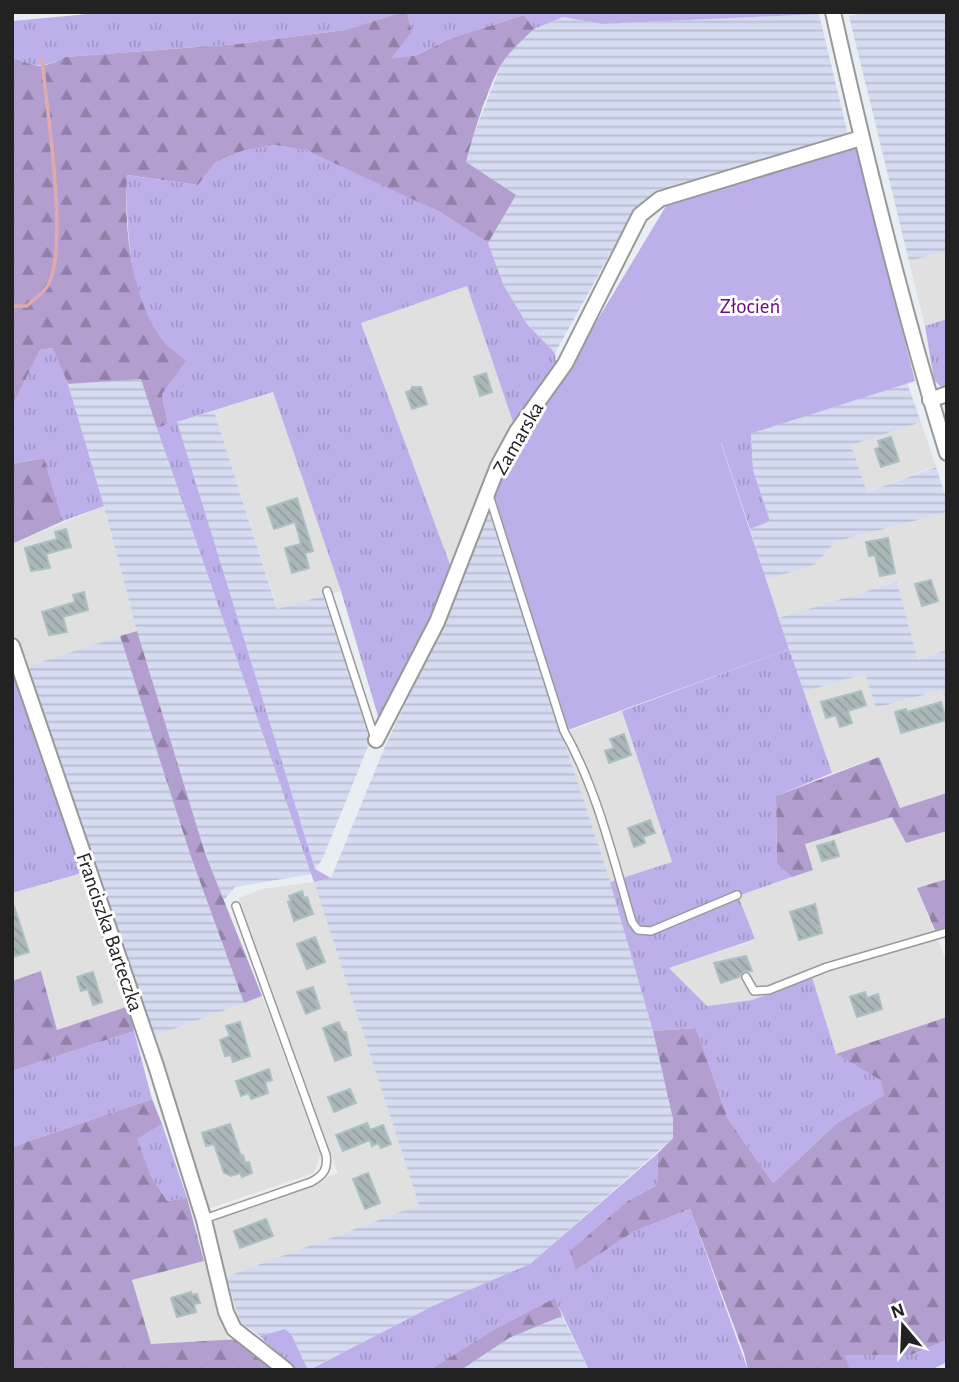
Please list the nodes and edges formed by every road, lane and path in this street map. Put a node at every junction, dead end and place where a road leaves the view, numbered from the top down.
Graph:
1 (833, 12) edge
2 (861, 138) junction
3 (947, 394) edge
4 (930, 400) junction
5 (947, 453) edge
6 (489, 494) junction
7 (327, 591) dead end
8 (12, 646) edge
9 (376, 740) joint
10 (737, 895) dead end
11 (236, 906) dead end
12 (947, 932) edge
13 (746, 976) dead end
14 (204, 1220) junction
15 (286, 1370) edge

1 - 2 street
2 - 4 street
2 - 6 street, Zamarska
3 - 4 street
4 - 5 street
6 - 9 street, Zamarska
6 - 10 lane
7 - 9 lane, Zamarska
8 - 14 street, Franciszka Barteczka
11 - 14 lane
12 - 13 lane
14 - 15 street, Franciszka Barteczka

